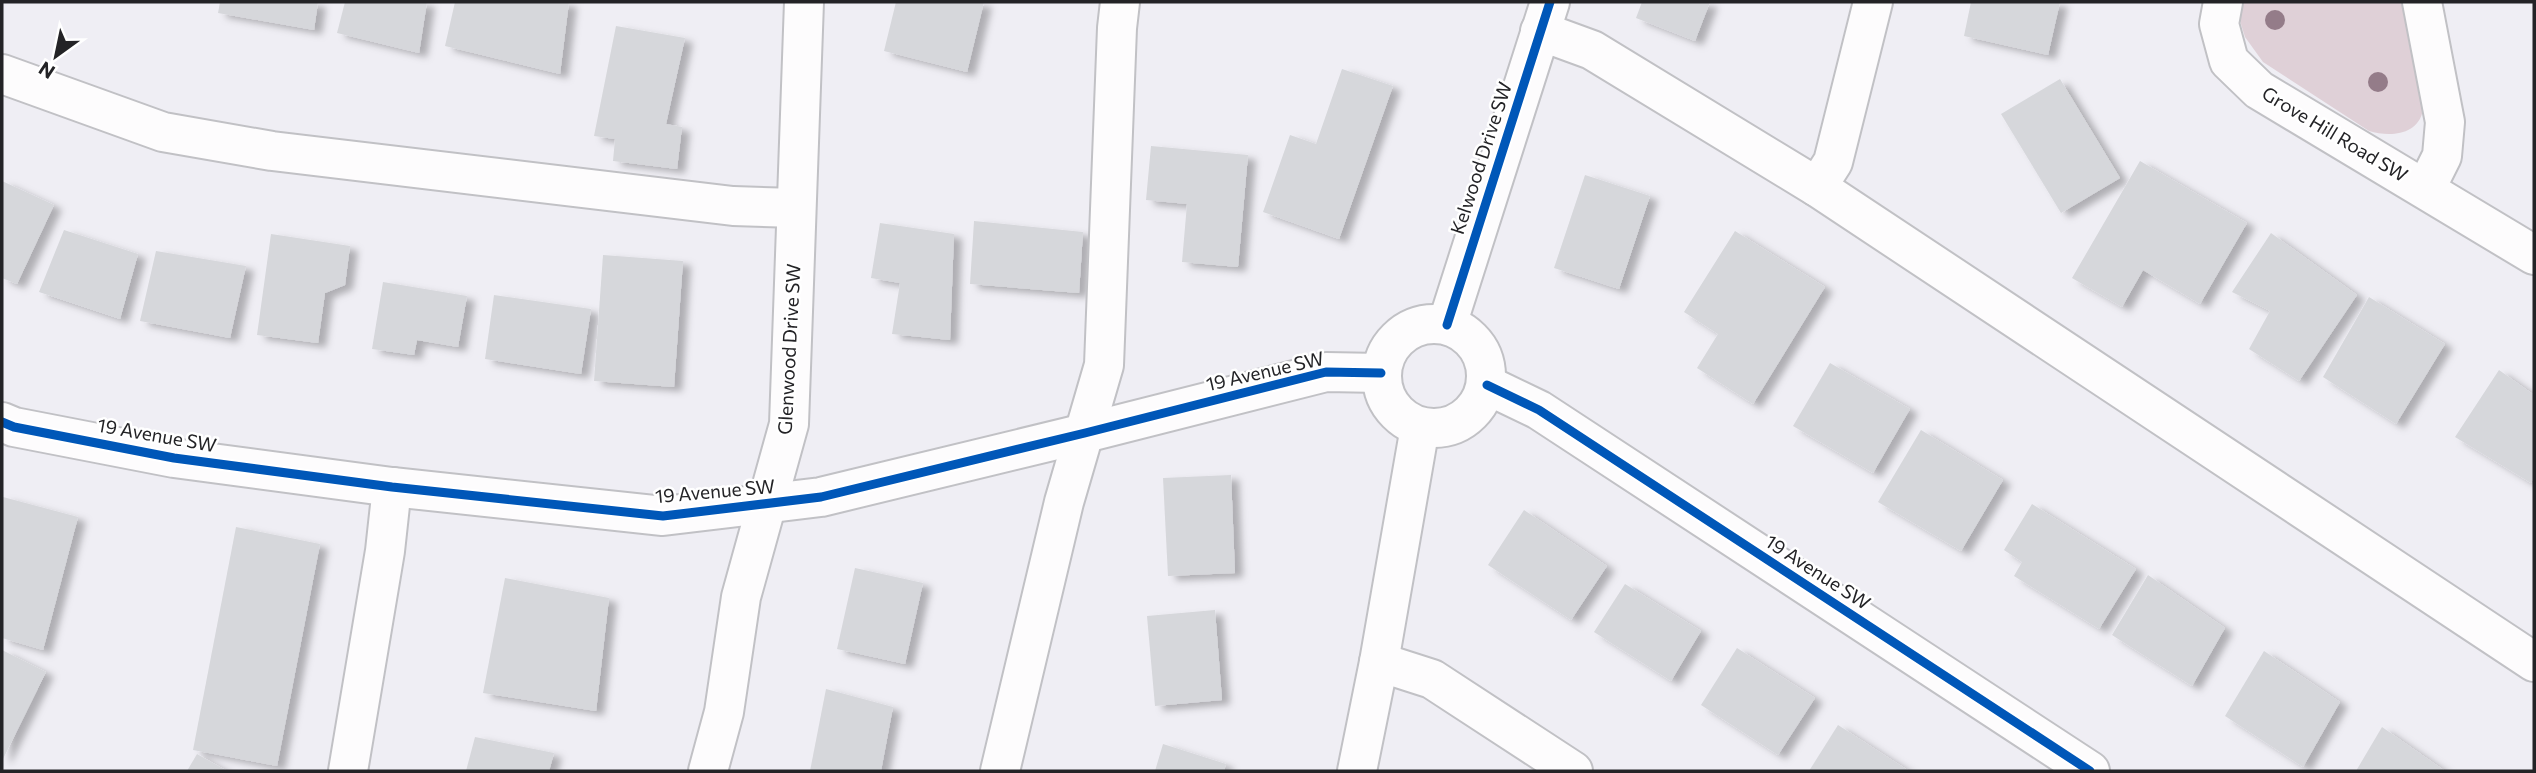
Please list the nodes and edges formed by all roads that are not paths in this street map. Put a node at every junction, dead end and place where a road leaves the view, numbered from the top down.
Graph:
1 (804, 2) edge
2 (1121, 2) edge
3 (1873, 2) edge
4 (2222, 2) edge
5 (2422, 2) edge
6 (1545, 16) edge
7 (2, 74) edge
8 (1817, 187) junction
9 (2426, 188) junction
10 (796, 208) junction
11 (2534, 255) edge
12 (1447, 325) junction
13 (1381, 373) junction
14 (1487, 385) junction
15 (2, 422) edge
16 (1420, 427) junction
17 (1085, 433) junction
18 (392, 486) junction
19 (768, 504) junction
20 (1379, 662) junction
21 (2534, 662) edge
22 (348, 771) edge
23 (708, 771) edge
24 (1000, 771) edge
25 (1357, 771) edge
26 (1573, 771) edge
27 (2090, 771) edge

1 - 10 street, Glenwood Drive SW
2 - 17 street
3 - 8 street
4 - 9 street, Grove Hill Road SW
5 - 9 street, Grove Hill Road SW
6 - 8 street
6 - 12 street, Kelwood Drive SW
7 - 10 street
8 - 21 street
9 - 11 street, Grove Hill Road SW
10 - 19 street, Glenwood Drive SW
12 - 13 street
12 - 14 street
13 - 16 street
13 - 17 street, 19 Avenue SW
14 - 16 street
14 - 27 street, 19 Avenue SW
15 - 18 street, 19 Avenue SW
16 - 20 street
17 - 19 street, 19 Avenue SW
17 - 24 street
18 - 19 street, 19 Avenue SW
18 - 22 street
19 - 23 street, Glenwood Drive SW
20 - 25 street
20 - 26 street

